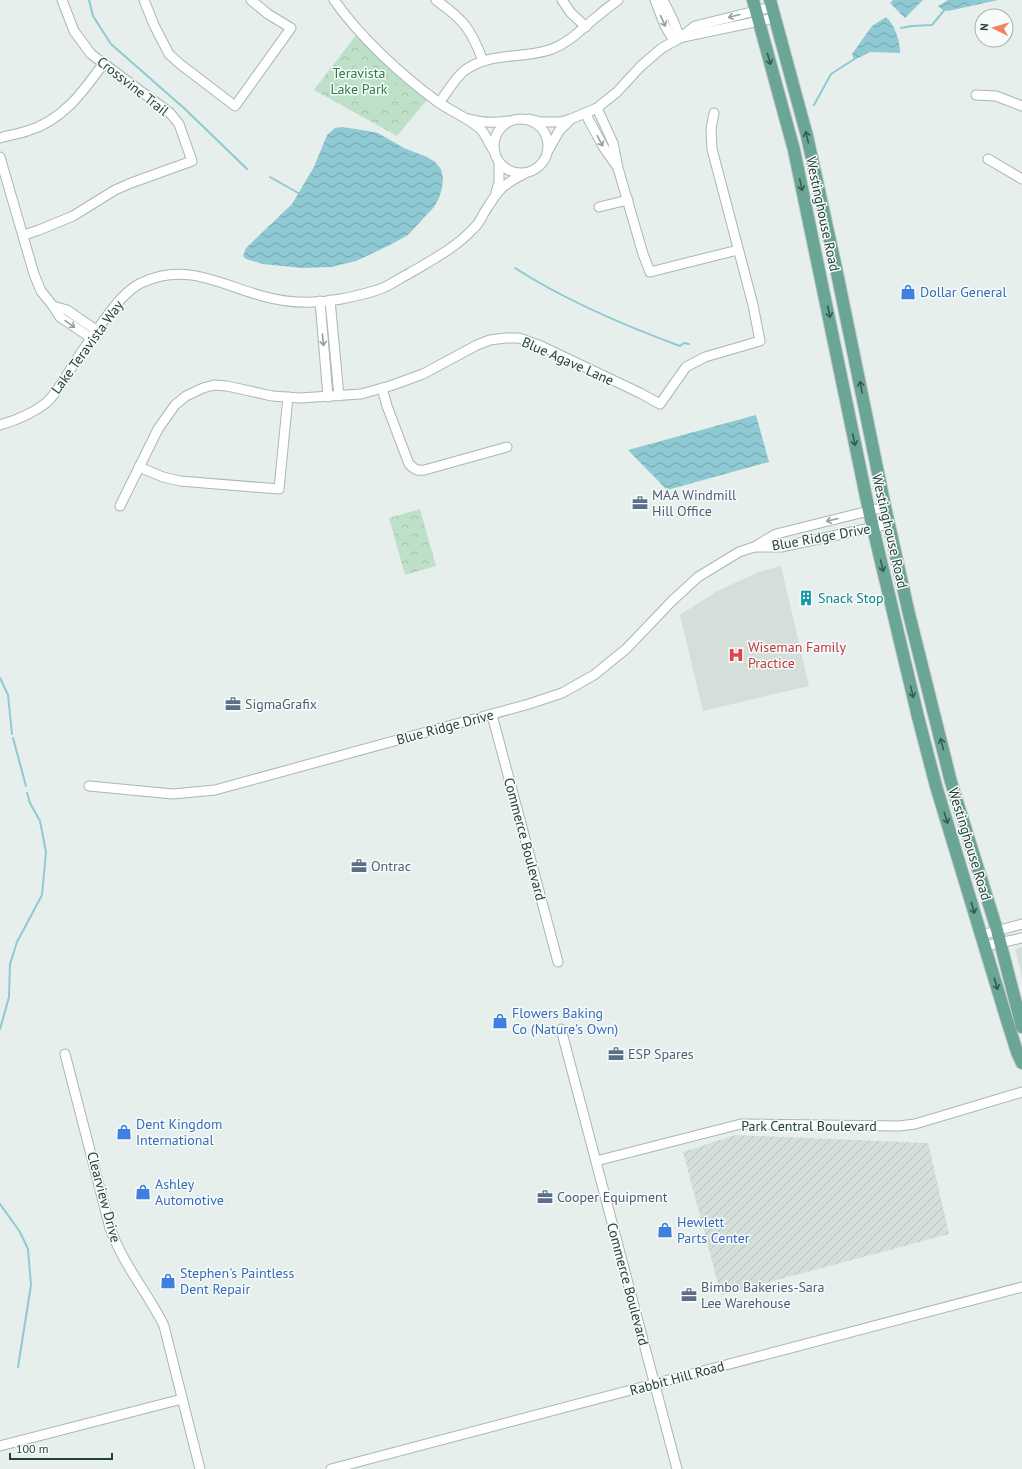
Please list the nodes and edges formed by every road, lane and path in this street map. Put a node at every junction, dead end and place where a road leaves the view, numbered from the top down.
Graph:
1 (62, 0) edge
2 (144, 0) edge
3 (251, 0) edge
4 (334, 0) edge
5 (436, 0) edge
6 (562, 0) edge
7 (618, 0) edge
8 (655, 0) edge
9 (663, 0) edge
10 (772, 8) edge
11 (755, 11) edge
12 (586, 27) junction
13 (677, 40) junction
14 (483, 61) junction
15 (103, 64) junction
16 (976, 95) dead end
17 (439, 102) junction
18 (1022, 106) edge
19 (597, 108) junction
20 (585, 113) junction
21 (714, 113) dead end
22 (463, 117) junction
23 (570, 119) junction
24 (529, 120) junction
25 (509, 121) junction
26 (0, 138) edge
27 (494, 151) junction
28 (548, 152) junction
29 (0, 157) edge
30 (988, 159) dead end
31 (499, 162) junction
32 (618, 168) junction
33 (524, 174) junction
34 (1022, 179) edge
35 (495, 196) junction
36 (628, 200) junction
37 (599, 207) dead end
38 (24, 234) junction
39 (738, 250) junction
40 (330, 300) junction
41 (320, 301) junction
42 (94, 334) junction
43 (382, 388) junction
44 (339, 396) junction
45 (288, 397) junction
46 (328, 397) junction
47 (0, 425) edge
48 (507, 447) dead end
49 (139, 467) junction
50 (120, 506) dead end
51 (885, 507) junction
52 (869, 511) junction
53 (889, 524) junction
54 (873, 528) junction
55 (754, 547) junction
56 (492, 715) junction
57 (89, 786) dead end
58 (1022, 924) edge
59 (997, 930) junction
60 (981, 934) junction
61 (1022, 938) edge
62 (1000, 943) junction
63 (985, 946) junction
64 (558, 962) dead end
65 (1022, 1027) edge
66 (560, 1028) dead end
67 (65, 1054) dead end
68 (1022, 1063) edge
69 (1022, 1092) edge
70 (596, 1161) junction
71 (1022, 1287) edge
72 (655, 1384) junction
73 (182, 1399) junction
74 (0, 1446) edge
75 (200, 1469) edge
76 (331, 1469) edge
77 (677, 1469) edge

1 - 15 street, Crossvine Trail
2 - 3 street
4 - 17 street
5 - 14 street
6 - 12 street
7 - 12 street
8 -> 13 street
9 - 13 street
10 - 11 street
51 -> 10 main road, Westinghouse Road
11 - 13 street
11 -> 52 main road, Westinghouse Road
12 - 14 street
13 - 19 street
14 - 17 street
15 - 26 street
15 - 38 street, Crossvine Trail
16 - 18 street
17 - 22 street
19 - 20 street
19 - 32 street
20 - 23 street
20 -> 32 street
21 - 39 street, Blue Agave Lane
22 - 25 street
22 - 27 street
23 - 24 street
23 - 28 street
24 - 25 street
24 - 28 street
25 - 27 street
27 - 31 street
28 - 33 street
29 - 38 street
30 - 34 street
31 - 33 street
31 - 35 street, Lake Teravista Way
32 - 36 street
33 - 35 street, Lake Teravista Way
35 - 40 street, Lake Teravista Way
36 - 37 street
36 - 39 street
38 - 42 street
39 - 43 street, Blue Agave Lane
40 - 41 street, Lake Teravista Way
40 - 44 street
41 - 42 street, Lake Teravista Way
41 -> 46 street
42 - 47 street, Lake Teravista Way
43 - 44 street, Blue Agave Lane
43 - 48 street
44 - 46 street, Blue Agave Lane
45 - 46 street, Blue Agave Lane
45 - 49 street, Blue Agave Lane
45 - 49 street
49 - 50 street, Blue Agave Lane
51 - 52 street, Blue Ridge Drive
51 - 53 main road, Westinghouse Road
52 - 54 main road, Westinghouse Road
52 -> 55 street, Blue Ridge Drive
53 - 54 street, Blue Ridge Drive
59 -> 53 main road, Westinghouse Road
54 - 55 street, Blue Ridge Drive
54 -> 60 main road, Westinghouse Road
55 - 56 street, Blue Ridge Drive
56 - 57 street, Blue Ridge Drive
56 - 64 street, Commerce Boulevard
58 - 59 street
59 - 60 street
59 - 62 main road, Westinghouse Road
60 - 63 main road, Westinghouse Road
61 - 62 street
62 - 63 street
62 - 65 main road, Westinghouse Road
63 -> 68 main road, Westinghouse Road
66 - 70 street, Commerce Boulevard
67 - 73 street, Clearview Drive
69 - 70 street, Park Central Boulevard
70 - 72 street, Commerce Boulevard
71 - 72 street, Rabbit Hill Road
72 - 76 street, Rabbit Hill Road
72 - 77 street, Commerce Boulevard
73 - 74 street
73 - 75 street, Clearview Drive

